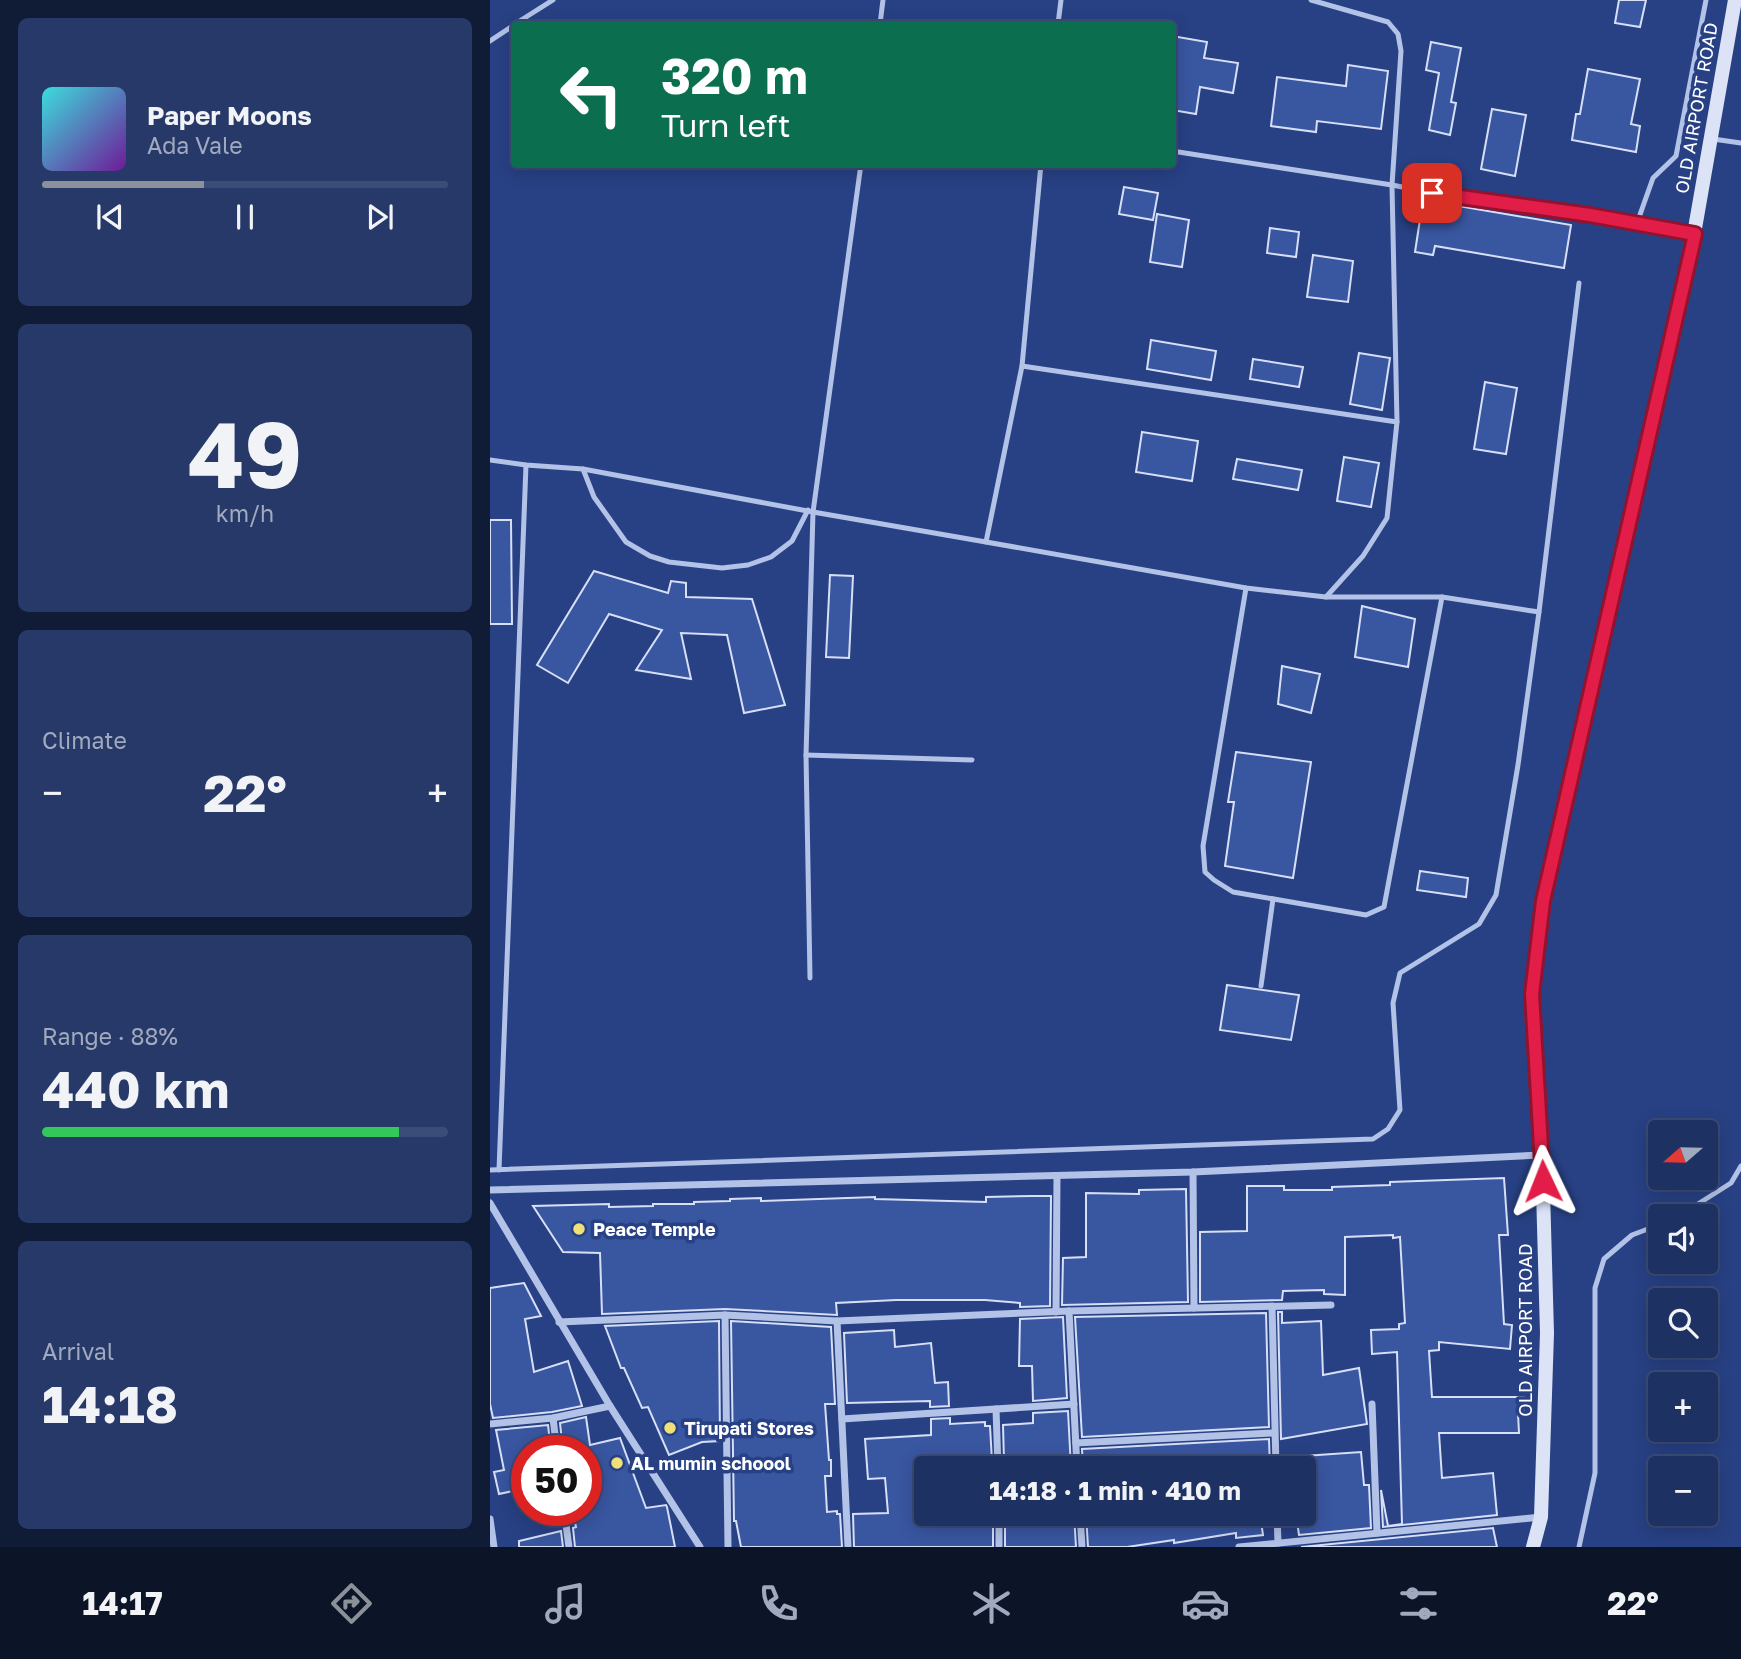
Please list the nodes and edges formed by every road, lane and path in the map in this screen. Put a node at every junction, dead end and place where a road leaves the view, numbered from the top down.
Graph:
1 (553, 0) edge
2 (883, 0) edge
3 (1060, 0) edge
4 (1311, 0) edge
5 (1706, 0) edge
6 (1735, 0) edge
7 (521, 21) edge
8 (880, 21) edge
9 (1058, 21) edge
10 (511, 28) edge
11 (490, 41) edge
12 (1710, 139) junction
13 (1741, 143) edge
14 (1176, 152) edge
15 (860, 168) edge
16 (1041, 168) edge
17 (1392, 185) junction
18 (1637, 223) junction
19 (1695, 234) junction
20 (1578, 283) dead end
21 (1022, 366) junction
22 (1396, 422) junction
23 (490, 460) edge
24 (526, 465) junction
25 (583, 469) junction
26 (811, 511) junction
27 (986, 542) junction
28 (1246, 588) junction
29 (1326, 597) junction
30 (1442, 597) junction
31 (1539, 612) junction
32 (806, 755) junction
33 (972, 760) dead end
34 (1273, 899) junction
35 (810, 978) dead end
36 (1261, 986) dead end
37 (1542, 1155) junction
38 (1741, 1166) edge
39 (490, 1170) edge
40 (499, 1170) junction
41 (1193, 1172) junction
42 (1057, 1176) junction
43 (490, 1190) edge
44 (490, 1203) edge
45 (1698, 1204) edge
46 (1648, 1229) edge
47 (1331, 1305) dead end
48 (1272, 1306) junction
49 (1194, 1308) junction
50 (1069, 1311) junction
51 (1056, 1312) junction
52 (725, 1315) junction
53 (837, 1321) junction
54 (559, 1322) junction
55 (1074, 1404) junction
56 (1372, 1404) dead end
57 (610, 1406) junction
58 (996, 1409) junction
59 (553, 1418) junction
60 (842, 1419) junction
61 (490, 1424) edge
62 (1274, 1433) junction
63 (555, 1435) edge
64 (1076, 1443) junction
65 (998, 1456) edge
66 (1077, 1456) edge
67 (1275, 1456) edge
68 (1541, 1517) junction
69 (490, 1519) edge
70 (567, 1526) edge
71 (999, 1526) edge
72 (1081, 1526) edge
73 (1277, 1526) edge
74 (1377, 1533) junction
75 (1278, 1543) junction
76 (494, 1547) edge
77 (569, 1547) edge
78 (700, 1547) edge
79 (728, 1547) edge
80 (848, 1547) edge
81 (999, 1547) edge
82 (1082, 1547) edge
83 (1239, 1547) edge
84 (1533, 1547) edge
85 (1579, 1547) edge

1 - 7 lane
2 - 8 lane
3 - 9 lane
4 - 17 lane
5 - 18 lane
6 - 12 main road, OLD AIRPORT ROAD
10 - 11 lane
12 - 13 lane
12 - 19 main road, OLD AIRPORT ROAD
14 - 17 lane
15 - 26 lane
16 - 21 lane
17 - 18 lane
17 - 22 lane
18 - 19 lane
19 - 37 main road, OLD AIRPORT ROAD
20 - 31 lane
21 - 22 lane
21 - 27 lane
22 - 29 lane
23 - 24 lane
24 - 25 lane
24 - 40 lane
25 - 26 lane
25 - 26 lane
26 - 27 lane
26 - 32 lane
27 - 28 lane
28 - 29 lane
28 - 34 lane
29 - 30 lane
30 - 31 lane
30 - 34 lane
31 - 40 lane
32 - 33 lane
32 - 35 lane
34 - 36 lane
37 - 41 street
37 - 68 main road, OLD AIRPORT ROAD
38 - 45 lane
39 - 40 lane
41 - 42 street
41 - 49 street
42 - 43 street
42 - 51 street
44 - 54 street
46 - 85 lane
47 - 48 street
48 - 49 street
48 - 62 street
49 - 50 street
50 - 51 street
50 - 55 street
51 - 53 street
52 - 53 street
52 - 54 street
52 - 79 street
53 - 60 street
54 - 57 street
55 - 58 street
55 - 64 street
56 - 74 street
57 - 59 street
57 - 78 street
58 - 60 street
58 - 65 street
59 - 61 street
59 - 63 street
60 - 80 street
62 - 64 street
62 - 67 street
64 - 66 street
68 - 74 street
68 - 84 main road, OLD AIRPORT ROAD
69 - 76 street
70 - 77 street
71 - 81 street
72 - 82 street
73 - 75 street
74 - 75 street
75 - 83 street

